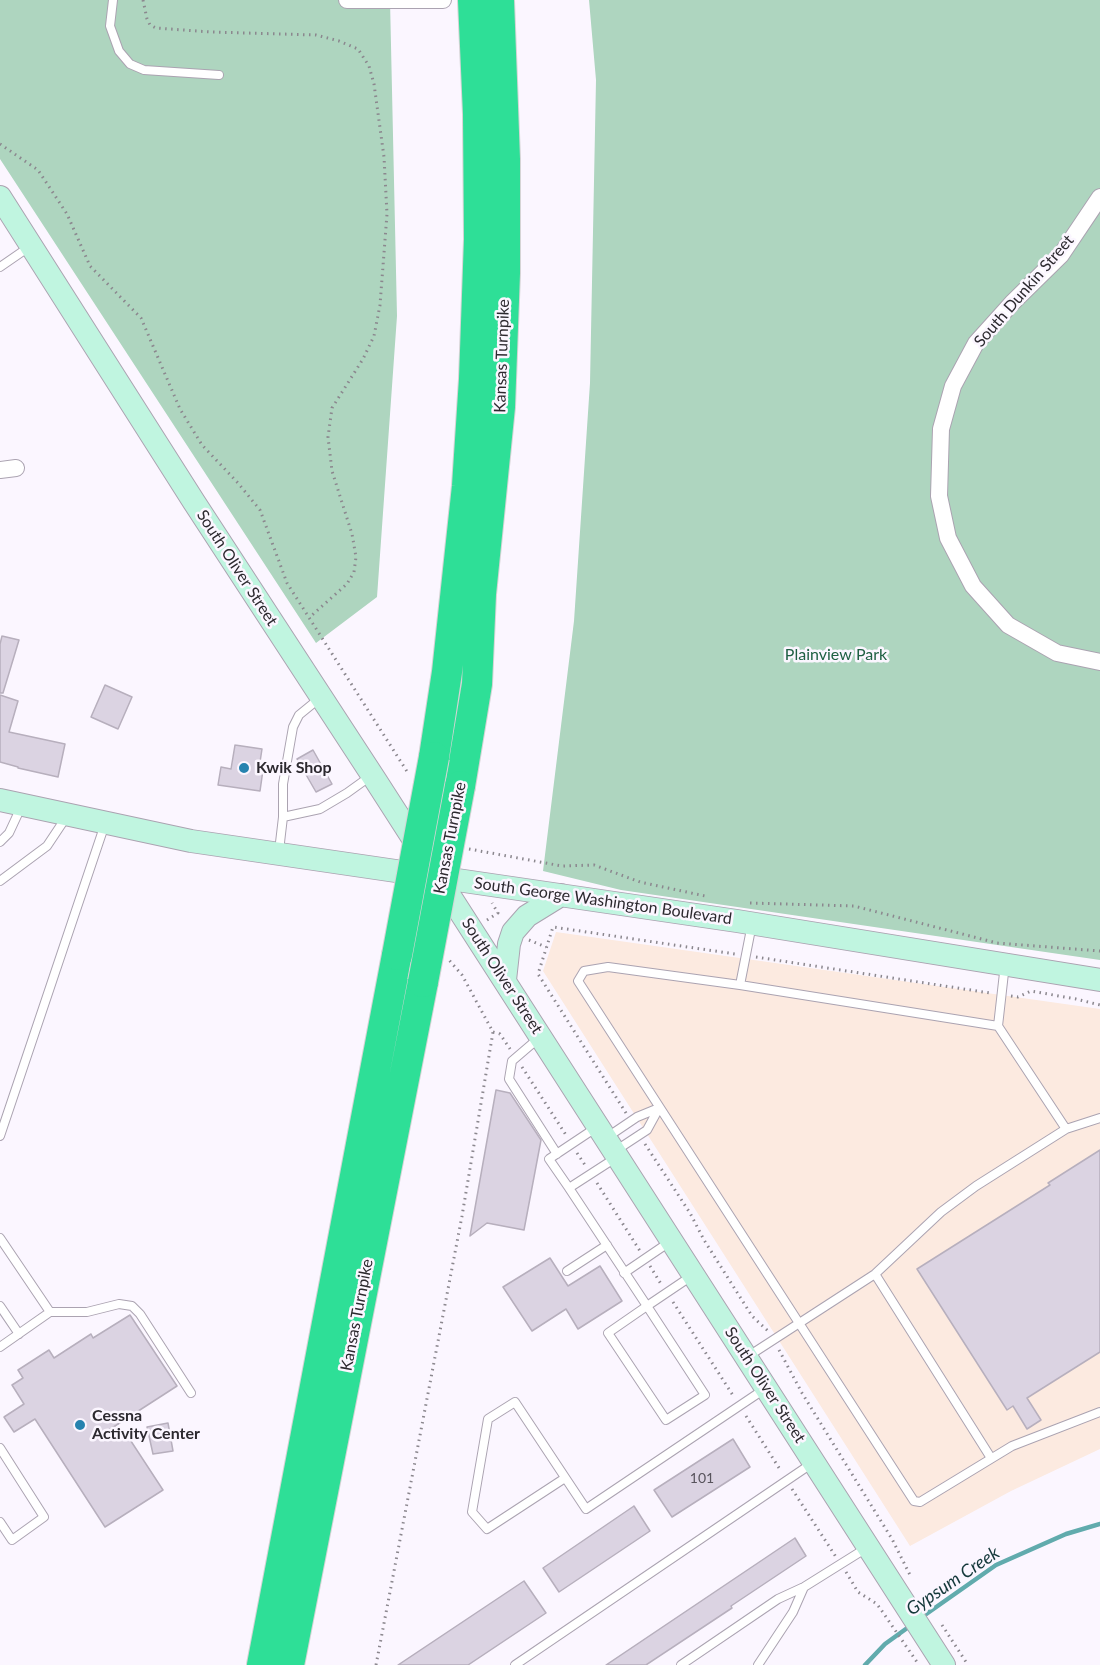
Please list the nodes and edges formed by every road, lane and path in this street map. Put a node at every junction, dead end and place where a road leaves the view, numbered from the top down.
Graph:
1 (113, 0) edge
2 (143, 0) edge
3 (347, 0) edge
4 (429, 0) edge
5 (443, 0) edge
6 (473, 0) edge
7 (499, 0) edge
8 (219, 75) dead end
9 (0, 144) edge
10 (0, 197) edge
11 (1100, 197) edge
12 (31, 246) junction
13 (0, 267) edge
14 (310, 618) junction
15 (1100, 662) edge
16 (321, 697) junction
17 (408, 773) dead end
18 (372, 775) junction
19 (0, 800) edge
20 (22, 805) junction
21 (68, 815) junction
22 (283, 817) junction
23 (105, 824) junction
24 (0, 842) edge
25 (462, 854) dead end
26 (278, 855) junction
27 (438, 878) junction
28 (0, 881) edge
29 (561, 895) junction
30 (714, 898) dead end
31 (494, 905) dead end
32 (749, 913) junction
33 (493, 916) dead end
34 (528, 940) dead end
35 (546, 947) junction
36 (1100, 951) edge
37 (746, 956) junction
38 (447, 957) dead end
39 (1005, 964) junction
40 (505, 980) junction
41 (1100, 980) edge
42 (740, 985) junction
43 (1001, 995) junction
44 (1100, 1005) edge
45 (998, 1026) junction
46 (493, 1032) junction
47 (540, 1036) junction
48 (516, 1057) junction
49 (659, 1108) junction
50 (1100, 1118) edge
51 (631, 1121) junction
52 (1066, 1129) junction
53 (639, 1135) junction
54 (0, 1136) edge
55 (609, 1143) junction
56 (572, 1145) junction
57 (557, 1154) junction
58 (591, 1174) junction
59 (569, 1188) junction
60 (0, 1238) edge
61 (672, 1240) junction
62 (607, 1245) junction
63 (645, 1258) junction
64 (567, 1271) dead end
65 (624, 1272) junction
66 (875, 1274) junction
67 (694, 1275) junction
68 (668, 1294) junction
69 (0, 1306) edge
70 (647, 1306) junction
71 (50, 1312) junction
72 (799, 1323) junction
73 (20, 1334) junction
74 (773, 1340) junction
75 (0, 1347) edge
76 (747, 1357) junction
77 (766, 1387) junction
78 (191, 1393) dead end
79 (739, 1405) junction
80 (1100, 1412) edge
81 (0, 1448) edge
82 (991, 1458) junction
83 (814, 1462) junction
84 (565, 1478) junction
85 (787, 1480) junction
86 (0, 1522) edge
87 (868, 1546) junction
88 (840, 1564) junction
89 (804, 1587) junction
90 (908, 1591) junction
91 (950, 1661) edge
92 (262, 1665) edge
93 (289, 1665) edge
94 (376, 1665) edge
95 (515, 1665) edge
96 (681, 1665) edge
97 (758, 1665) edge
98 (919, 1665) edge
99 (968, 1665) edge

1 - 8 lane
2 - 14 path
3 - 4 street
4 - 5 street
6 - 92 highway, Kansas Turnpike, bridge
7 - 93 highway, Kansas Turnpike, bridge
9 - 14 path
10 - 12 main road, South Oliver Street
11 - 15 street, South Dunkin Street
12 - 13 lane
12 - 16 main road, South Oliver Street
14 - 17 path
16 - 18 main road, South Oliver Street
16 - 22 lane
18 - 22 lane
18 - 27 main road, South Oliver Street
19 - 20 main road, South George Washington Boulevard
20 - 21 main road, South George Washington Boulevard
20 - 24 lane
21 - 23 main road, South George Washington Boulevard
21 - 28 lane
22 - 26 lane
23 - 26 main road, South George Washington Boulevard
23 - 54 lane
25 - 30 path
26 - 27 main road, South George Washington Boulevard
27 - 29 main road, South George Washington Boulevard
27 - 40 main road, South Oliver Street
29 - 32 main road, South George Washington Boulevard
29 - 40 main road
31 - 33 path
32 - 36 path
32 - 37 lane
32 - 39 main road, South George Washington Boulevard
34 - 35 path
35 - 37 path
35 - 51 path
37 - 42 lane
37 - 43 path
38 - 46 path
39 - 41 main road, South George Washington Boulevard
39 - 43 lane
40 - 47 main road, South Oliver Street
42 - 45 lane
42 - 49 lane
43 - 44 path
43 - 45 lane
45 - 52 lane
46 - 48 path
46 - 94 path
47 - 48 lane
47 - 55 main road, South Oliver Street
48 - 56 path
48 - 57 lane
49 - 51 lane
49 - 53 lane
49 - 72 lane
50 - 52 lane
51 - 55 lane
52 - 66 lane
53 - 55 lane
53 - 74 path
55 - 56 lane
55 - 58 lane
55 - 61 main road, South Oliver Street
56 - 57 lane
56 - 58 path
57 - 59 lane
58 - 59 lane
58 - 63 path
59 - 62 lane
60 - 71 lane
61 - 63 lane
61 - 67 main road, South Oliver Street
62 - 64 lane
62 - 65 lane
63 - 65 lane
63 - 68 path
65 - 70 lane
66 - 72 lane
66 - 82 lane
67 - 68 lane
67 - 76 main road, South Oliver Street
68 - 70 lane
68 - 79 path
69 - 73 lane
70 - 70 lane
71 - 73 lane
71 - 78 lane
72 - 74 lane
72 - 82 lane
73 - 75 lane
74 - 76 lane
74 - 90 path
76 - 77 main road, South Oliver Street
77 - 79 lane
77 - 83 main road, South Oliver Street
79 - 84 lane
79 - 85 path
80 - 82 lane
81 - 86 lane
83 - 85 lane
83 - 87 main road, South Oliver Street
84 - 84 lane
85 - 88 path
85 - 95 lane
87 - 88 lane
87 - 90 main road, South Oliver Street
88 - 89 lane
88 - 98 path
89 - 96 lane
89 - 97 lane
90 - 91 main road, South Oliver Street
91 - 99 path

